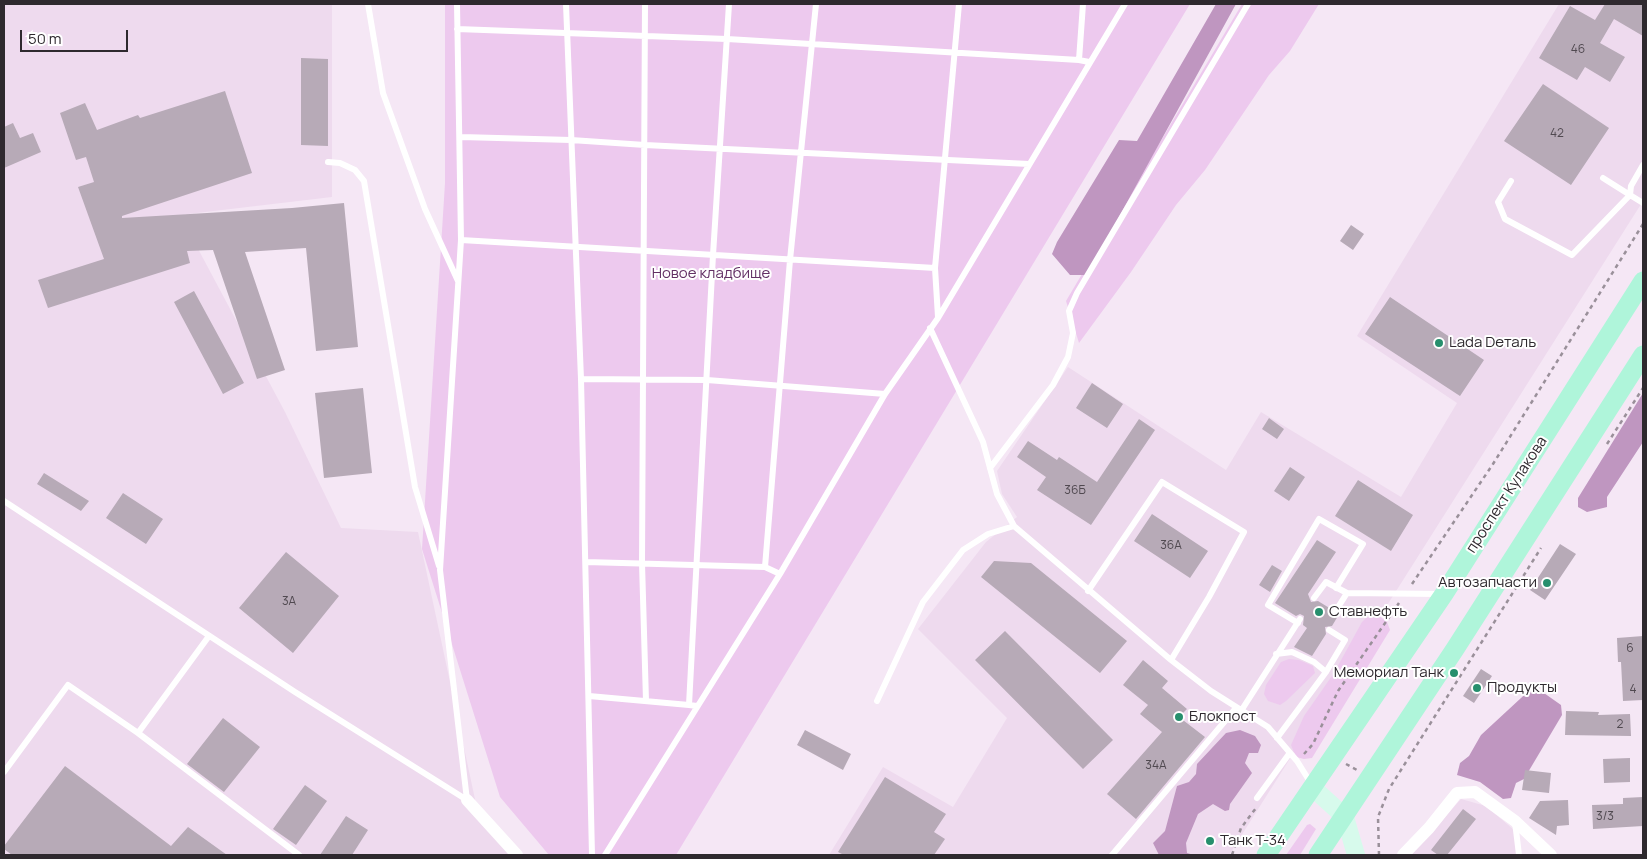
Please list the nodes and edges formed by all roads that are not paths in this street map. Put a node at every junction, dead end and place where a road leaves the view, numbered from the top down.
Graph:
1 (368, 4) edge
2 (457, 4) edge
3 (566, 4) edge
4 (645, 4) edge
5 (729, 4) edge
6 (816, 4) edge
7 (959, 4) edge
8 (1083, 4) edge
9 (1125, 4) edge
10 (1248, 4) edge
11 (457, 29) junction
12 (567, 34) junction
13 (645, 36) junction
14 (727, 39) junction
15 (812, 46) junction
16 (956, 52) junction
17 (1079, 60) junction
18 (1089, 62) junction
19 (461, 137) junction
20 (571, 140) junction
21 (645, 146) junction
22 (721, 148) junction
23 (801, 153) junction
24 (944, 159) junction
25 (328, 162) dead end
26 (1030, 164) junction
27 (1643, 165) edge
28 (1604, 178) dead end
29 (1511, 181) dead end
30 (1630, 195) junction
31 (1643, 203) edge
32 (461, 240) junction
33 (575, 246) junction
34 (644, 251) junction
35 (713, 255) junction
36 (790, 260) junction
37 (935, 268) junction
38 (458, 282) junction
39 (1643, 282) edge
40 (938, 318) junction
41 (930, 328) junction
42 (1643, 355) edge
43 (643, 378) junction
44 (580, 379) junction
45 (707, 380) junction
46 (780, 386) junction
47 (885, 394) junction
48 (990, 468) junction
49 (4, 501) edge
50 (1014, 526) junction
51 (586, 562) junction
52 (642, 563) junction
53 (696, 565) junction
54 (765, 567) junction
55 (440, 570) junction
56 (780, 574) junction
57 (1336, 588) junction
58 (1088, 591) junction
59 (1346, 594) junction
60 (1444, 594) junction
61 (1314, 598) dead end
62 (1335, 612) dead end
63 (1329, 630) dead end
64 (209, 636) junction
65 (1276, 654) junction
66 (1171, 660) junction
67 (1326, 672) junction
68 (589, 696) junction
69 (646, 701) junction
70 (877, 701) dead end
71 (689, 705) junction
72 (697, 706) junction
73 (1239, 709) junction
74 (138, 733) junction
75 (1277, 738) junction
76 (1289, 754) junction
77 (4, 772) edge
78 (1366, 785) junction
79 (1313, 788) junction
80 (1258, 798) dead end
81 (468, 800) junction
82 (1345, 817) junction
83 (1515, 821) junction
84 (1355, 850) edge
85 (299, 855) edge
86 (517, 855) edge
87 (592, 855) edge
88 (605, 855) edge
89 (1112, 855) edge
90 (1266, 855) edge
91 (1318, 855) edge
92 (1403, 855) edge
93 (1519, 855) edge
94 (1551, 855) edge

1 - 38 lane
2 - 11 lane
3 - 12 lane
4 - 13 lane
5 - 14 lane
6 - 15 lane
7 - 16 lane
8 - 17 lane
9 - 18 lane
10 - 48 lane
11 - 12 lane
11 - 19 lane
12 - 13 lane
12 - 20 lane
13 - 14 lane
13 - 21 lane
14 - 15 lane
14 - 22 lane
15 - 16 lane
15 - 23 lane
16 - 17 lane
16 - 24 lane
17 - 18 lane
18 - 26 lane
19 - 20 lane
19 - 32 lane
20 - 21 lane
20 - 33 lane
21 - 22 lane
21 - 34 lane
22 - 23 lane
22 - 35 lane
23 - 24 lane
23 - 36 lane
24 - 26 lane
24 - 37 lane
25 - 55 lane
26 - 40 lane
27 - 30 lane
28 - 30 lane
29 - 30 lane
30 - 31 lane
32 - 33 lane
32 - 38 lane
33 - 34 lane
33 - 44 lane
34 - 35 lane
34 - 43 lane
35 - 36 lane
35 - 45 lane
36 - 37 lane
36 - 46 lane
37 - 40 lane
38 - 55 lane
39 - 60 main road, проспект Кулакова
40 - 41 lane
41 - 47 lane
41 - 48 lane
42 - 78 main road
43 - 44 lane
43 - 45 lane
43 - 52 lane
44 - 51 lane
45 - 46 lane
45 - 53 lane
46 - 47 lane
46 - 54 lane
47 - 56 lane
48 - 50 lane
49 - 64 lane
50 - 58 lane
50 - 70 lane
51 - 52 lane
51 - 68 lane
52 - 53 lane
52 - 69 lane
53 - 54 lane
53 - 71 lane
54 - 56 lane
55 - 81 lane
56 - 72 lane
57 - 59 lane
57 - 61 lane
57 - 65 lane
58 - 66 lane
58 - 66 lane
59 - 60 lane
59 - 62 lane
60 - 79 main road, проспект Кулакова
63 - 67 lane
64 - 74 lane
64 - 81 lane
65 - 67 lane
65 - 73 lane
66 - 73 lane
67 - 75 lane
68 - 69 lane
68 - 87 lane
69 - 71 lane
71 - 72 lane
72 - 88 lane
73 - 75 lane
73 - 89 lane
74 - 77 lane
74 - 85 lane
75 - 76 lane
76 - 79 lane
76 - 80 lane
78 - 82 main road
78 - 84 main road
79 - 82 main road
79 - 90 main road, проспект Кулакова
81 - 86 street
82 - 84 main road
82 - 91 main road
83 - 92 street
83 - 93 lane
83 - 94 street

